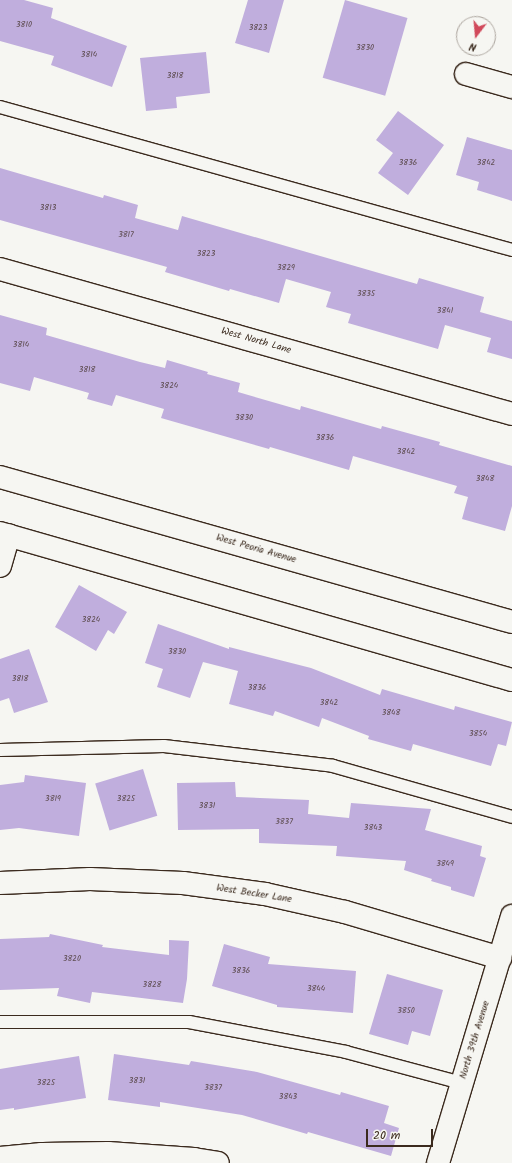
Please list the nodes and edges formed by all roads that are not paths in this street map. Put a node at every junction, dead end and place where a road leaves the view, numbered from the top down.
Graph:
1 (466, 74) dead end
2 (512, 87) edge
3 (0, 107) edge
4 (512, 250) edge
5 (0, 269) edge
6 (512, 414) edge
7 (0, 476) edge
8 (5, 534) edge
9 (0, 566) edge
10 (512, 622) edge
11 (512, 680) edge
12 (0, 750) edge
13 (512, 817) edge
14 (0, 883) edge
15 (512, 916) edge
16 (500, 958) junction
17 (0, 1022) edge
18 (462, 1083) junction
19 (0, 1158) edge
20 (218, 1163) edge
21 (438, 1163) edge

1 - 2 street
3 - 4 lane
5 - 6 street, West North Lane
7 - 10 street, West Peoria Avenue
8 - 9 street
8 - 11 street
12 - 13 lane
14 - 16 street, West Becker Lane
15 - 16 street, North 39th Avenue
16 - 18 street, North 39th Avenue
17 - 18 lane
18 - 21 street, North 39th Avenue
19 - 20 street

